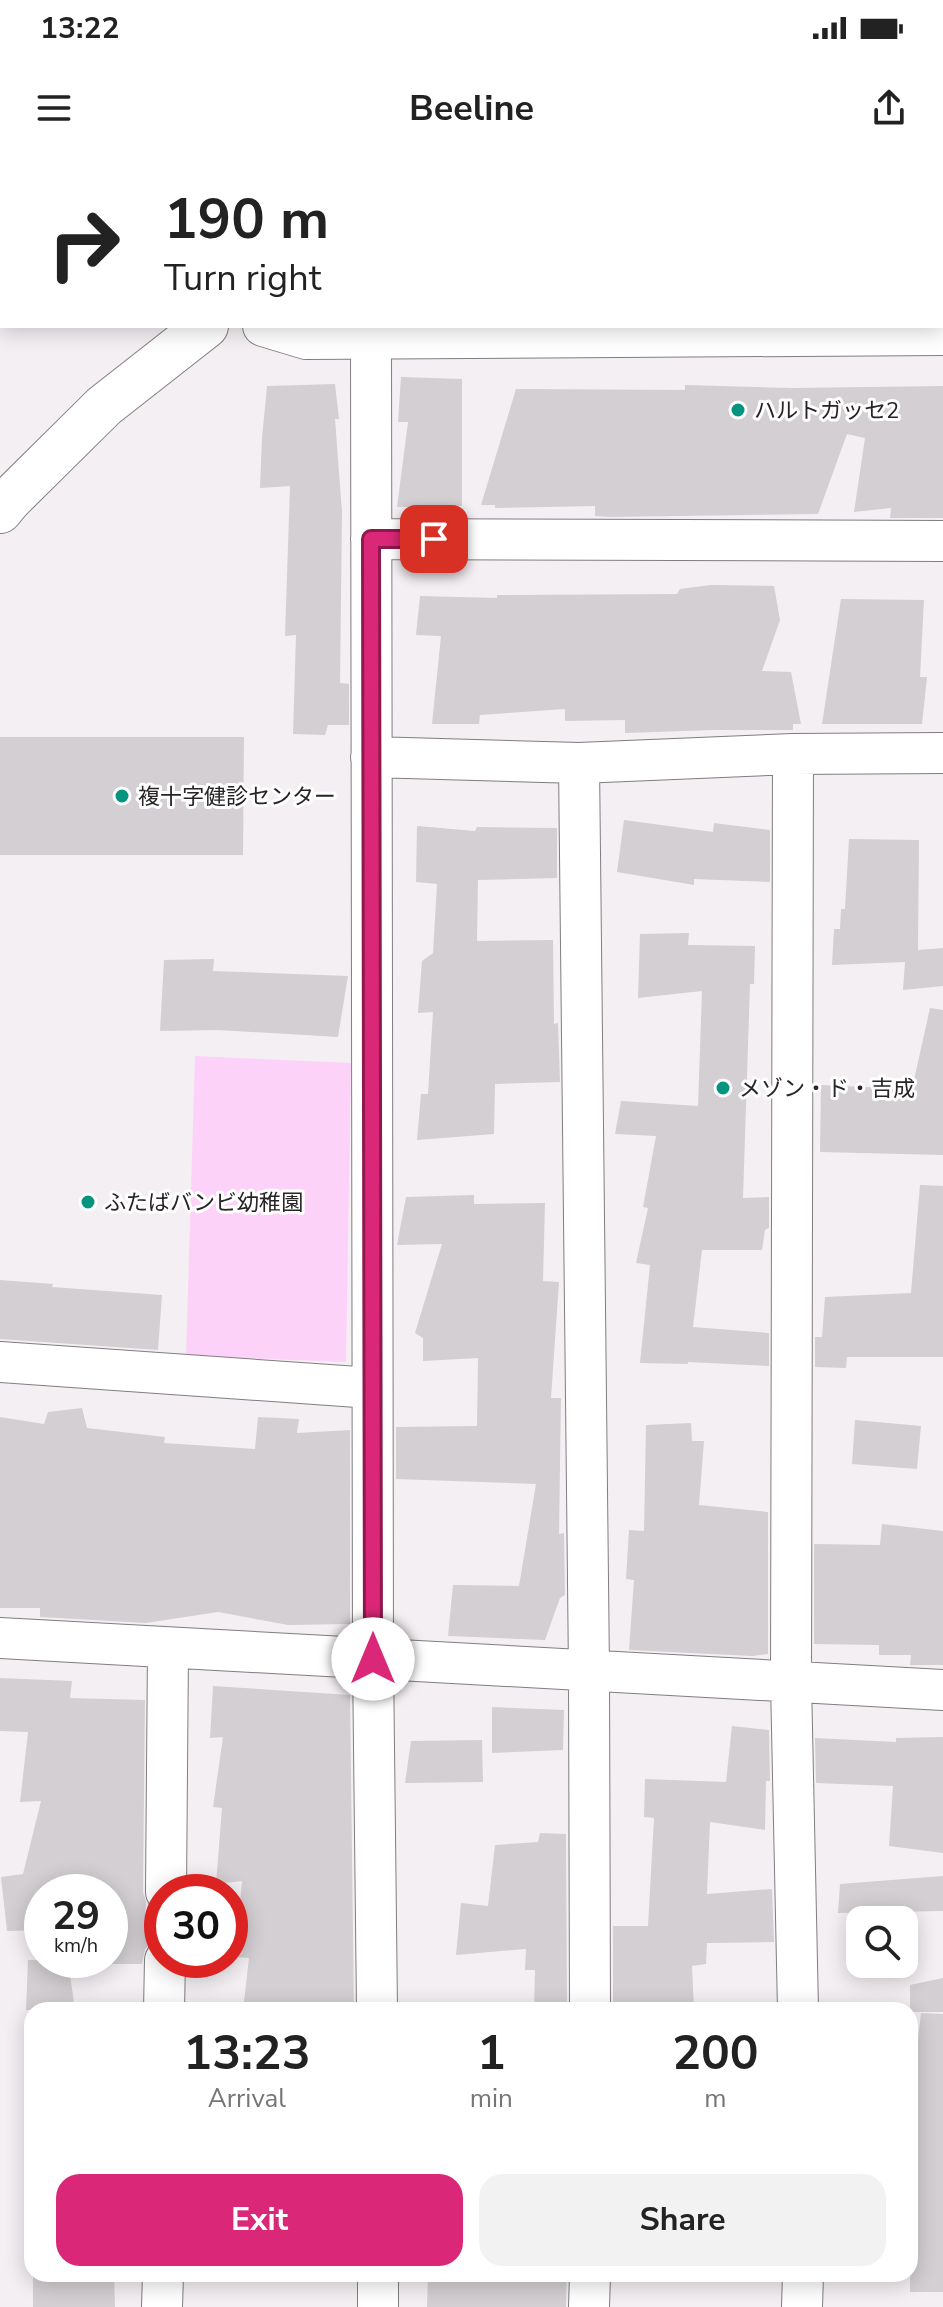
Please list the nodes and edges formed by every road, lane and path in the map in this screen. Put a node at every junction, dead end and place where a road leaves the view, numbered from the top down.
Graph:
1 (203, 328) edge
2 (270, 328) edge
3 (943, 335) edge
4 (371, 339) junction
5 (0, 511) edge
6 (371, 539) junction
7 (943, 541) edge
8 (943, 753) edge
9 (793, 754) junction
10 (371, 757) junction
11 (579, 763) junction
12 (0, 1362) edge
13 (372, 1388) junction
14 (0, 1638) edge
15 (168, 1648) junction
16 (373, 1659) junction
17 (589, 1671) junction
18 (791, 1682) junction
19 (943, 1690) edge
20 (166, 1874) edge
21 (165, 1978) edge
22 (164, 2002) edge
23 (377, 2002) edge
24 (590, 2002) edge
25 (798, 2002) edge
26 (163, 2282) edge
27 (378, 2282) edge
28 (590, 2282) edge
29 (803, 2282) edge
30 (162, 2307) edge
31 (378, 2307) edge
32 (589, 2307) edge
33 (802, 2307) edge

1 - 5 street
2 - 4 street
3 - 4 street
4 - 6 street
6 - 7 street
6 - 10 street
8 - 9 street
9 - 11 street
9 - 18 street
10 - 11 street
10 - 13 street
11 - 17 street
12 - 13 street
13 - 16 street
14 - 15 street
15 - 16 street
15 - 20 street
16 - 17 street
16 - 23 street
17 - 18 street
17 - 24 street
18 - 19 street
18 - 25 street
21 - 22 street
26 - 30 street
27 - 31 street
28 - 32 street
29 - 33 street

